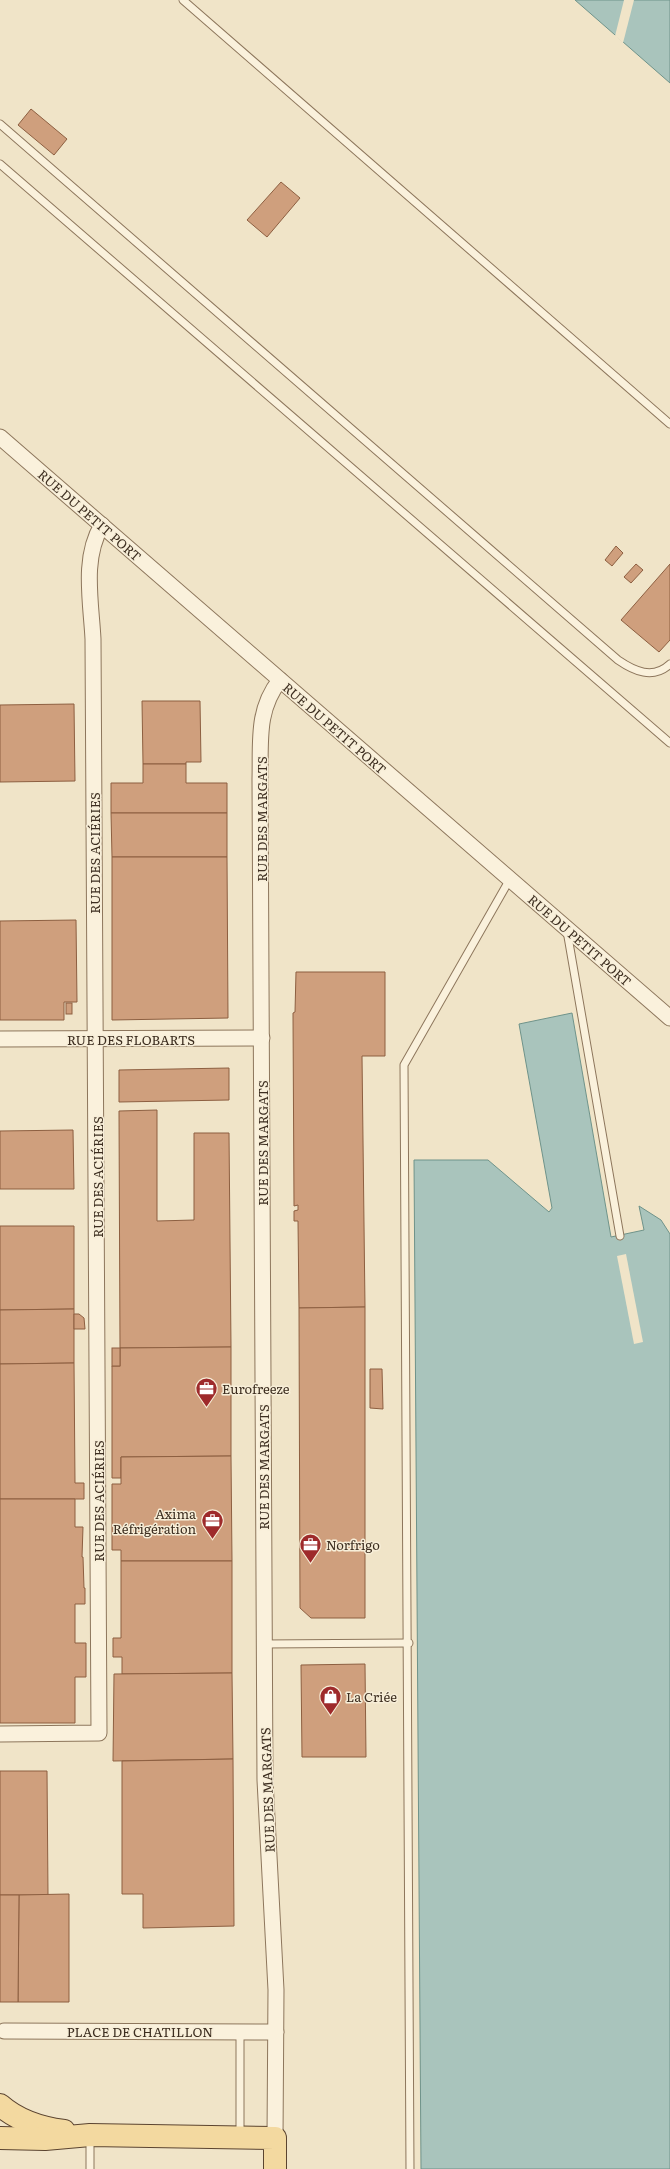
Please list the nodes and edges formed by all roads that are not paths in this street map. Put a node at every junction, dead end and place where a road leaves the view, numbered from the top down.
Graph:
1 (183, 0) edge
2 (0, 124) edge
3 (0, 164) edge
4 (670, 424) edge
5 (0, 437) edge
6 (102, 525) junction
7 (670, 664) edge
8 (280, 680) junction
9 (670, 743) edge
10 (510, 879) junction
11 (567, 929) junction
12 (670, 1018) edge
13 (262, 1038) junction
14 (0, 1039) edge
15 (96, 1039) junction
16 (620, 1236) dead end
17 (408, 1643) junction
18 (264, 1644) junction
19 (0, 1734) edge
20 (4, 2031) dead end
21 (240, 2032) junction
22 (276, 2032) junction
23 (0, 2105) edge
24 (90, 2135) junction
25 (240, 2136) junction
26 (0, 2138) edge
27 (275, 2138) junction
28 (90, 2169) edge
29 (275, 2169) edge
30 (410, 2169) edge

1 - 4 lane
2 - 7 lane
3 - 9 lane
5 - 6 street, RUE DU PETIT PORT
6 - 8 street, RUE DU PETIT PORT
6 - 15 street, RUE DES ACIÉRIES
8 - 10 street, RUE DU PETIT PORT
8 - 13 street, RUE DES MARGATS
10 - 11 street, RUE DU PETIT PORT
10 - 17 lane
11 - 12 street, RUE DU PETIT PORT
11 - 16 lane
13 - 15 street, RUE DES FLOBARTS
13 - 18 street, RUE DES MARGATS
14 - 15 street, RUE DES FLOBARTS
15 - 19 street, RUE DES ACIÉRIES
17 - 18 lane
17 - 30 lane
18 - 22 street, RUE DES MARGATS
20 - 21 street, PLACE DE CHATILLON
21 - 22 street, PLACE DE CHATILLON
21 - 25 lane
22 - 27 street, RUE DES MARGATS
23 - 24 main road
24 - 25 main road
24 - 26 main road
24 - 28 lane
25 - 27 main road
27 - 29 main road

